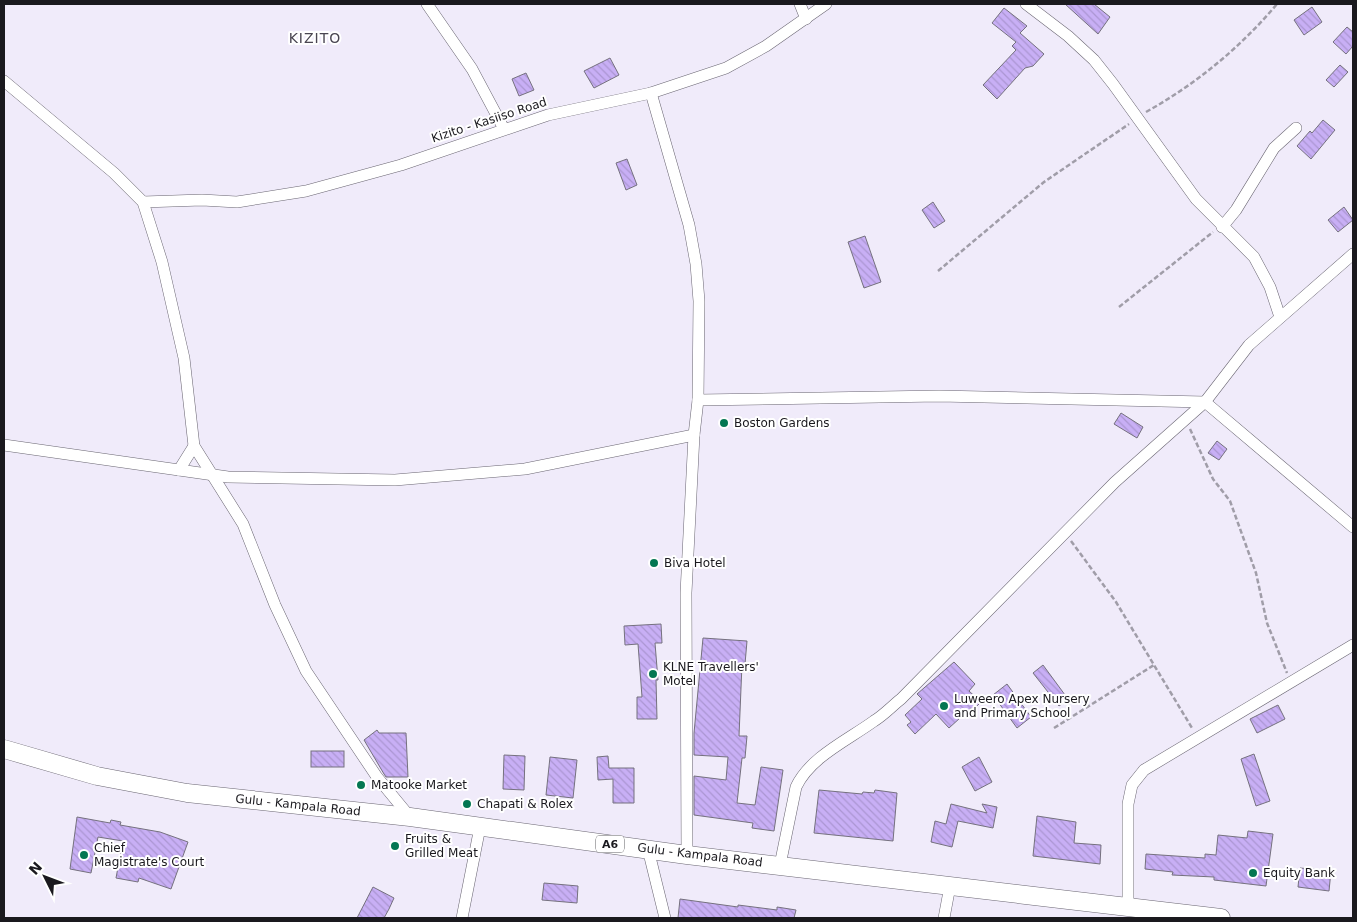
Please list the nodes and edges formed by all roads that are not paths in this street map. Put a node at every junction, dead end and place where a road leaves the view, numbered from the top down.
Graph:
1 (426, 4) edge
2 (800, 4) edge
3 (826, 4) edge
4 (1026, 4) edge
5 (806, 19) junction
6 (4, 81) edge
7 (651, 92) junction
8 (1296, 128) dead end
9 (504, 129) junction
10 (143, 202) junction
11 (1222, 227) junction
12 (1353, 254) edge
13 (1280, 317) junction
14 (698, 400) junction
15 (1205, 402) junction
16 (694, 435) junction
17 (4, 445) edge
18 (194, 446) junction
19 (179, 470) junction
20 (210, 474) junction
21 (1353, 527) edge
22 (1353, 645) edge
23 (4, 749) edge
24 (410, 817) junction
25 (480, 827) junction
26 (648, 849) junction
27 (687, 855) junction
28 (780, 865) junction
29 (950, 886) junction
30 (1128, 906) junction
31 (1162, 915) edge
32 (462, 918) edge
33 (665, 918) edge
34 (944, 918) edge
35 (1221, 918) edge

1 - 9 street
2 - 5 street
3 - 5 street, Kizito - Kasiiso Road
4 - 11 street
5 - 7 street, Kizito - Kasiiso Road
6 - 10 street
7 - 9 street, Kizito - Kasiiso Road
7 - 14 street
8 - 11 street
9 - 10 street, Kizito - Kasiiso Road
10 - 18 street
11 - 13 street
12 - 13 street
13 - 15 street
14 - 15 street
14 - 16 street
15 - 21 street
15 - 28 street
16 - 20 street
16 - 27 street
17 - 19 street
18 - 19 street
18 - 20 street
19 - 20 street
20 - 24 street
22 - 30 street
23 - 24 main road, Gulu - Kampala Road / A6
24 - 25 main road, Gulu - Kampala Road / A6
25 - 26 main road, Gulu - Kampala Road / A6
25 - 32 street
26 - 27 main road, Gulu - Kampala Road / A6
26 - 33 street
27 - 28 main road, Gulu - Kampala Road / A6
28 - 29 main road, Gulu - Kampala Road / A6
29 - 30 main road, Gulu - Kampala Road / A6
29 - 34 street
30 - 31 main road, Gulu - Kampala Road / A6
31 - 35 main road, Gulu - Kampala Road / A6

